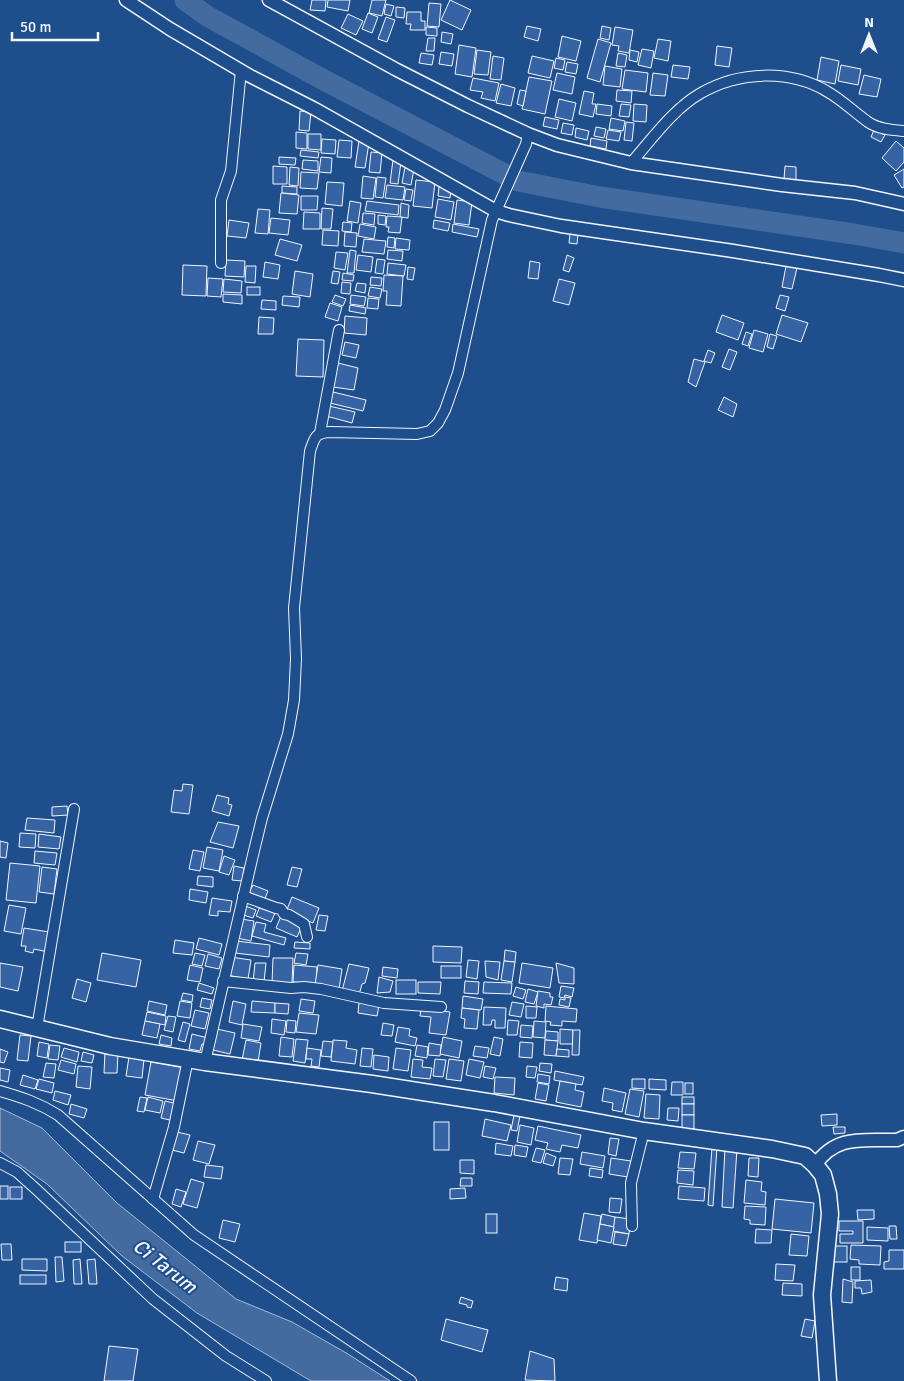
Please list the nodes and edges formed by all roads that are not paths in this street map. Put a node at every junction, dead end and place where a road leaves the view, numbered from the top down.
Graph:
1 (126, 0) edge
2 (269, 0) edge
3 (241, 70) junction
4 (904, 131) edge
5 (527, 139) junction
6 (631, 163) junction
7 (904, 204) edge
8 (498, 207) junction
9 (221, 263) dead end
10 (904, 280) edge
11 (339, 330) dead end
12 (320, 433) junction
13 (74, 809) dead end
14 (243, 896) junction
15 (307, 937) dead end
16 (223, 981) junction
17 (441, 1007) dead end
18 (0, 1019) edge
19 (37, 1028) junction
20 (188, 1059) junction
21 (205, 1062) junction
22 (0, 1091) edge
23 (644, 1131) junction
24 (904, 1137) edge
25 (0, 1163) edge
26 (815, 1165) junction
27 (153, 1199) junction
28 (632, 1226) dead end
29 (266, 1381) edge
30 (411, 1381) edge
31 (828, 1381) edge

1 - 3 street
2 - 5 street
3 - 8 street
3 - 9 street
4 - 6 street
5 - 6 street
5 - 8 street
6 - 7 street
8 - 10 street
8 - 12 street
11 - 12 street
12 - 14 street
13 - 19 street
14 - 15 street
14 - 16 street
16 - 17 street
16 - 21 street
18 - 19 main road
19 - 20 main road
20 - 21 main road
20 - 27 street
21 - 23 main road
22 - 27 street
23 - 26 main road
23 - 28 street
24 - 26 street
25 - 29 street
26 - 31 main road
27 - 30 street

